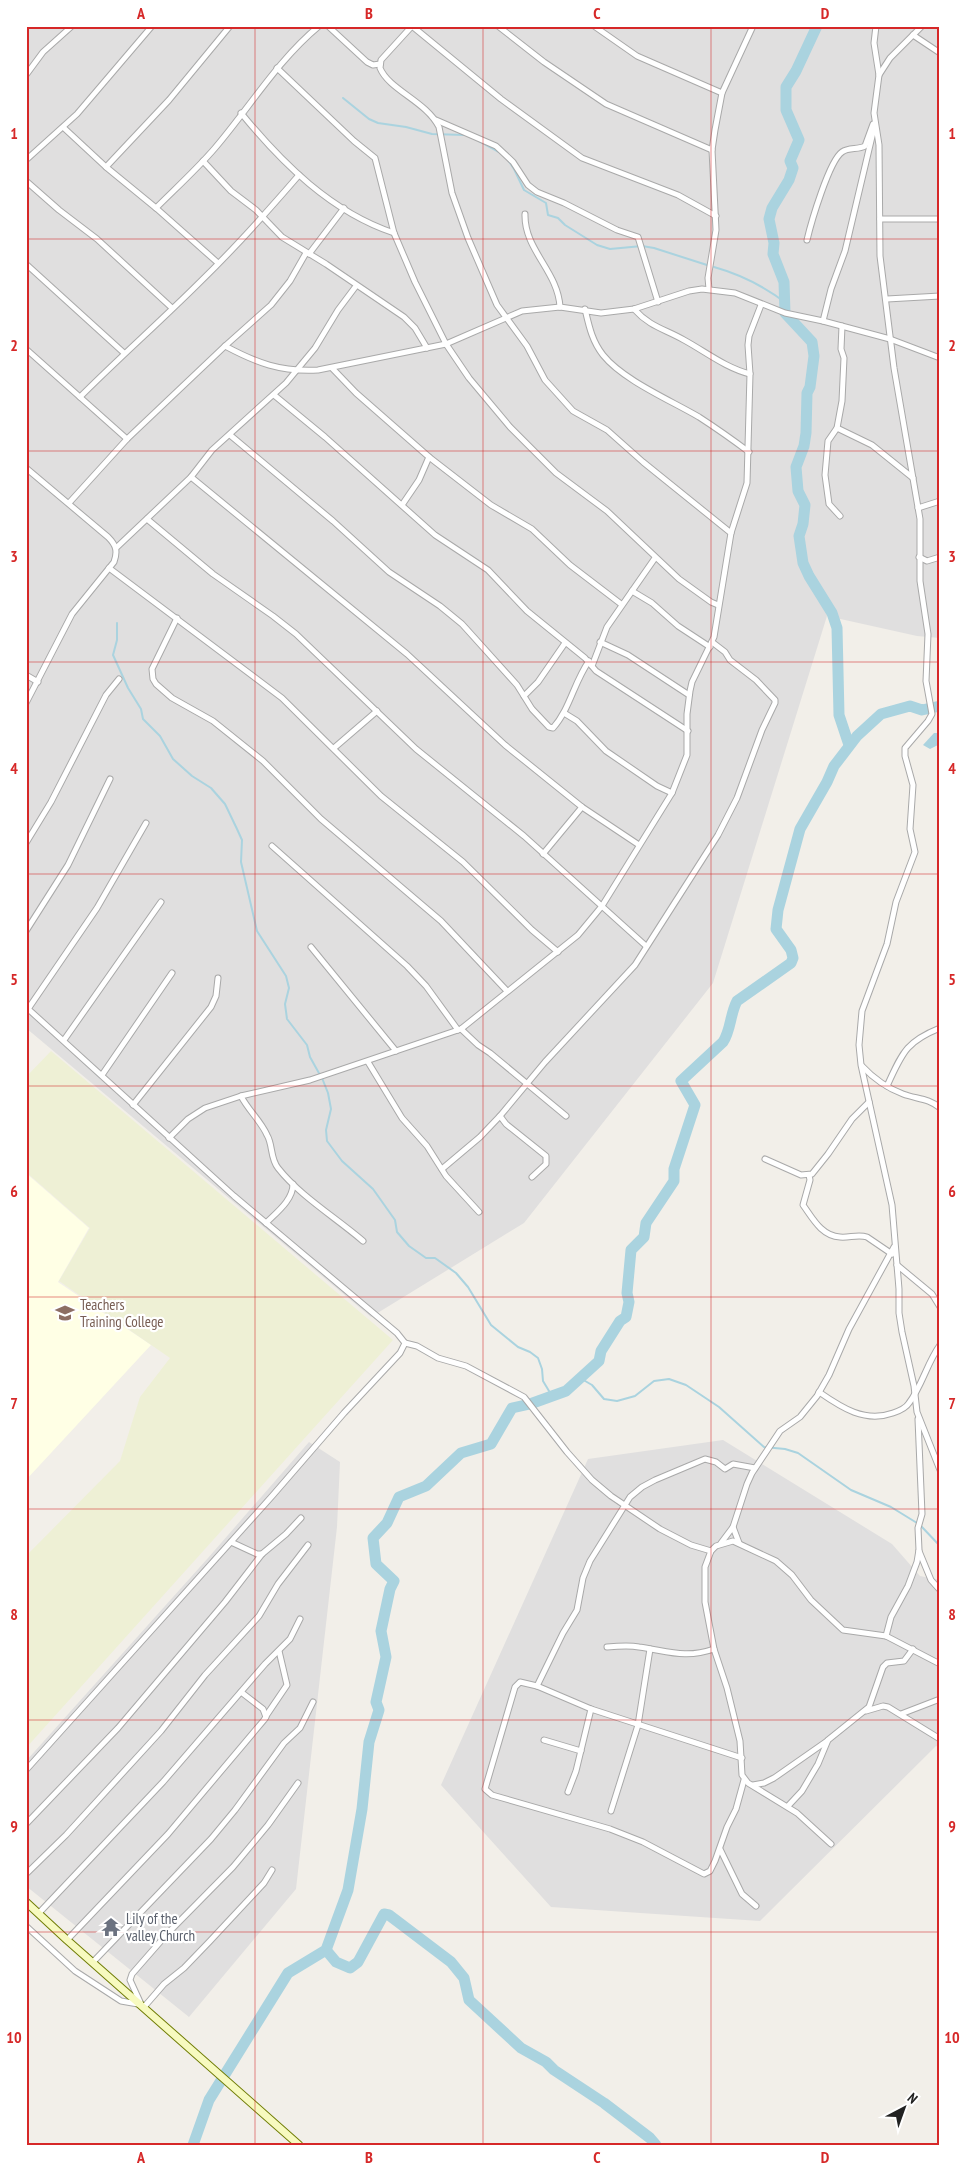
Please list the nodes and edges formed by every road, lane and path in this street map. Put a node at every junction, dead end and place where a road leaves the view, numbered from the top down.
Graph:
1 (72, 26) edge
2 (152, 26) edge
3 (230, 26) edge
4 (319, 26) edge
5 (328, 26) edge
6 (412, 26) edge
7 (498, 26) edge
8 (594, 26) edge
9 (752, 26) edge
10 (876, 26) edge
11 (922, 26) edge
12 (914, 35) junction
13 (940, 53) edge
14 (380, 64) junction
15 (277, 68) junction
16 (26, 74) edge
17 (879, 74) junction
18 (722, 93) junction
19 (241, 113) junction
20 (436, 120) junction
21 (875, 122) junction
22 (64, 128) junction
23 (712, 150) junction
24 (26, 160) edge
25 (203, 161) junction
26 (106, 167) junction
27 (300, 175) junction
28 (26, 181) edge
29 (156, 208) junction
30 (344, 208) junction
31 (525, 214) dead end
32 (716, 216) junction
33 (262, 218) junction
34 (940, 218) edge
35 (880, 219) junction
36 (394, 233) junction
37 (807, 240) dead end
38 (307, 254) junction
39 (218, 263) junction
40 (26, 264) edge
41 (356, 286) junction
42 (708, 289) junction
43 (940, 296) edge
44 (887, 299) junction
45 (658, 302) junction
46 (761, 305) junction
47 (560, 307) junction
48 (172, 308) junction
49 (585, 309) junction
50 (634, 309) junction
51 (505, 317) junction
52 (823, 321) junction
53 (842, 326) junction
54 (890, 339) junction
55 (446, 344) junction
56 (225, 346) junction
57 (427, 348) junction
58 (26, 349) edge
59 (124, 353) junction
60 (940, 358) edge
61 (332, 368) junction
62 (298, 371) junction
63 (750, 374) junction
64 (274, 395) junction
65 (80, 397) junction
66 (837, 428) junction
67 (230, 435) junction
68 (127, 439) junction
69 (749, 452) junction
70 (430, 457) junction
71 (26, 468) edge
72 (191, 478) junction
73 (913, 478) junction
74 (940, 501) edge
75 (69, 503) junction
76 (402, 504) junction
77 (918, 508) junction
78 (840, 516) dead end
79 (147, 519) junction
80 (731, 532) junction
81 (116, 548) junction
82 (919, 557) junction
83 (940, 557) edge
84 (655, 558) junction
85 (109, 568) junction
86 (632, 591) junction
87 (621, 604) junction
88 (718, 605) junction
89 (176, 618) junction
90 (600, 642) junction
91 (565, 643) junction
92 (711, 644) junction
93 (591, 664) junction
94 (26, 675) edge
95 (119, 679) dead end
96 (38, 682) junction
97 (524, 696) junction
98 (689, 696) junction
99 (26, 703) edge
100 (377, 711) junction
101 (564, 713) junction
102 (688, 731) junction
103 (334, 748) junction
104 (110, 778) dead end
105 (672, 792) junction
106 (582, 807) junction
107 (146, 823) dead end
108 (26, 843) edge
109 (272, 846) dead end
110 (639, 846) junction
111 (543, 854) junction
112 (161, 902) dead end
113 (602, 906) junction
114 (26, 931) edge
115 (646, 946) junction
116 (311, 947) dead end
117 (558, 952) junction
118 (172, 973) dead end
119 (218, 978) dead end
120 (507, 991) junction
121 (27, 1008) edge
122 (940, 1028) edge
123 (460, 1030) junction
124 (64, 1040) junction
125 (396, 1051) junction
126 (368, 1062) junction
127 (861, 1065) junction
128 (102, 1075) junction
129 (527, 1083) junction
130 (887, 1086) junction
131 (241, 1096) junction
132 (869, 1102) junction
133 (133, 1105) junction
134 (940, 1108) edge
135 (500, 1116) junction
136 (566, 1116) dead end
137 (170, 1138) junction
138 (765, 1159) dead end
139 (442, 1169) junction
140 (809, 1175) junction
141 (532, 1177) dead end
142 (293, 1184) junction
143 (479, 1212) dead end
144 (266, 1223) junction
145 (363, 1241) dead end
146 (894, 1245) junction
147 (892, 1254) junction
148 (897, 1265) junction
149 (940, 1307) edge
150 (405, 1342) junction
151 (940, 1345) edge
152 (819, 1392) junction
153 (915, 1392) junction
154 (917, 1412) junction
155 (755, 1468) junction
156 (940, 1470) edge
157 (625, 1506) junction
158 (301, 1518) dead end
159 (733, 1527) junction
160 (231, 1542) junction
161 (720, 1544) junction
162 (739, 1544) junction
163 (308, 1545) dead end
164 (919, 1550) junction
165 (711, 1551) junction
166 (262, 1554) junction
167 (940, 1590) edge
168 (300, 1619) dead end
169 (886, 1636) junction
170 (607, 1646) dead end
171 (650, 1649) junction
172 (714, 1649) junction
173 (913, 1649) junction
174 (279, 1650) junction
175 (940, 1664) edge
176 (536, 1686) junction
177 (241, 1692) junction
178 (940, 1700) edge
179 (313, 1702) dead end
180 (591, 1709) junction
181 (865, 1711) junction
182 (901, 1714) junction
183 (266, 1717) junction
184 (638, 1724) junction
185 (940, 1739) edge
186 (544, 1740) dead end
187 (828, 1740) junction
188 (581, 1751) junction
189 (742, 1758) junction
190 (26, 1770) edge
191 (744, 1780) junction
192 (298, 1783) dead end
193 (752, 1785) junction
194 (568, 1792) dead end
195 (788, 1806) junction
196 (611, 1811) dead end
197 (26, 1824) edge
198 (831, 1844) dead end
199 (720, 1848) junction
200 (272, 1870) dead end
201 (26, 1874) edge
202 (26, 1902) edge
203 (756, 1906) dead end
204 (38, 1913) junction
205 (26, 1926) edge
206 (67, 1940) junction
207 (93, 1962) junction
208 (142, 2006) junction
209 (299, 2145) edge

1 - 16 street
2 - 22 street
3 - 26 street
4 - 15 street
5 - 14 street
6 - 14 street
6 - 32 street
7 - 23 street
8 - 18 street
9 - 18 street
10 - 17 street
11 - 12 street
12 - 13 street
12 - 17 street
14 - 20 street
15 - 19 street
15 - 36 street
17 - 21 street
18 - 23 street
19 - 25 street
19 - 27 street
20 - 45 street
20 - 51 street
21 - 35 street
21 - 37 street
21 - 52 street
22 - 24 street
22 - 26 street
23 - 32 street
25 - 29 street
25 - 33 street
26 - 29 street
27 - 30 street
27 - 33 street
28 - 48 street
29 - 39 street
30 - 36 street
30 - 38 street
31 - 47 street
32 - 42 street
33 - 38 street
33 - 39 street
34 - 35 street
35 - 44 street
36 - 55 street
38 - 41 street
38 - 56 street
39 - 48 street
40 - 59 street
41 - 57 street
41 - 62 street
42 - 45 street
42 - 46 street
43 - 44 street
44 - 54 street
45 - 50 street
46 - 52 street
46 - 63 street
47 - 49 street
47 - 51 street
48 - 59 street
49 - 50 street
49 - 69 street
50 - 63 street
51 - 55 street
51 - 80 street
52 - 53 street
53 - 54 street
53 - 66 street
54 - 60 street
54 - 73 street
55 - 57 street
55 - 84 street
56 - 62 street
56 - 68 street
57 - 61 street
58 - 65 street
59 - 65 street
61 - 62 street
61 - 70 street
62 - 64 street
63 - 69 street
64 - 67 street
64 - 76 street
65 - 68 street
66 - 73 street
66 - 78 street
67 - 72 street
67 - 97 street
68 - 75 street
69 - 80 street
70 - 76 street
70 - 87 street
71 - 75 street
72 - 79 street
72 - 106 street
73 - 77 street
74 - 77 street
75 - 81 street
76 - 91 street
77 - 82 street
79 - 81 street
79 - 100 street
80 - 88 street
81 - 85 street
82 - 83 street
82 - 127 street
84 - 86 street
84 - 88 street
85 - 89 street
85 - 96 street
86 - 87 street
86 - 92 street
87 - 90 street
88 - 92 street
89 - 103 street
89 - 120 street
90 - 93 street
90 - 98 street
91 - 93 street
91 - 97 street
92 - 98 street
92 - 115 street
93 - 101 street
93 - 102 street
94 - 96 street
95 - 108 street
96 - 99 street
97 - 101 street
98 - 102 street
100 - 103 street
100 - 111 street
101 - 105 street
102 - 105 street
103 - 117 street
104 - 114 street
105 - 110 street
106 - 110 street
106 - 111 street
107 - 121 street
109 - 123 street
110 - 113 street
111 - 113 street
112 - 124 street
113 - 115 street
113 - 117 street
115 - 129 street
116 - 125 street
117 - 120 street
118 - 128 street
119 - 133 street
120 - 123 street
121 - 124 street
122 - 130 street
123 - 125 street
123 - 129 street
124 - 128 street
125 - 126 street
126 - 131 street
126 - 139 street
127 - 130 street
127 - 132 street
128 - 133 street
129 - 135 street
129 - 136 street
130 - 134 street
131 - 137 street
131 - 142 street
132 - 140 street
132 - 146 street
133 - 137 street
135 - 139 street
135 - 141 street
137 - 144 street
138 - 140 street
139 - 143 street
140 - 147 street
142 - 144 street
142 - 145 street
144 - 150 street
146 - 147 street
146 - 148 street
147 - 152 street
148 - 149 street
148 - 153 street
150 - 157 street
150 - 160 street
151 - 153 street
152 - 153 street
152 - 155 street
153 - 154 street
154 - 156 street
154 - 164 street
155 - 157 street
155 - 159 street
157 - 165 street
157 - 176 street
158 - 166 street
159 - 161 street
159 - 162 street
160 - 166 street
160 - 190 street
161 - 162 street
161 - 165 street
162 - 169 street
163 - 201 street
164 - 167 street
164 - 169 street
165 - 172 street
166 - 197 street
168 - 174 street
169 - 173 street
170 - 171 street
171 - 172 street
171 - 184 street
172 - 189 street
173 - 175 street
173 - 181 street
174 - 177 street
174 - 183 street
176 - 180 street
176 - 199 street
177 - 183 street
177 - 204 street
178 - 182 street
179 - 207 street
180 - 184 street
180 - 188 street
181 - 182 street
181 - 187 street
182 - 185 street
183 - 206 street
184 - 189 street
184 - 196 street
186 - 188 street
187 - 193 street
187 - 195 street
188 - 194 street
189 - 191 street
191 - 193 street
191 - 199 street
192 - 208 street
193 - 195 street
195 - 198 street
199 - 203 street
200 - 208 street
202 - 204 main road
204 - 206 main road
205 - 208 street
206 - 207 main road
207 - 208 main road
208 - 209 main road

